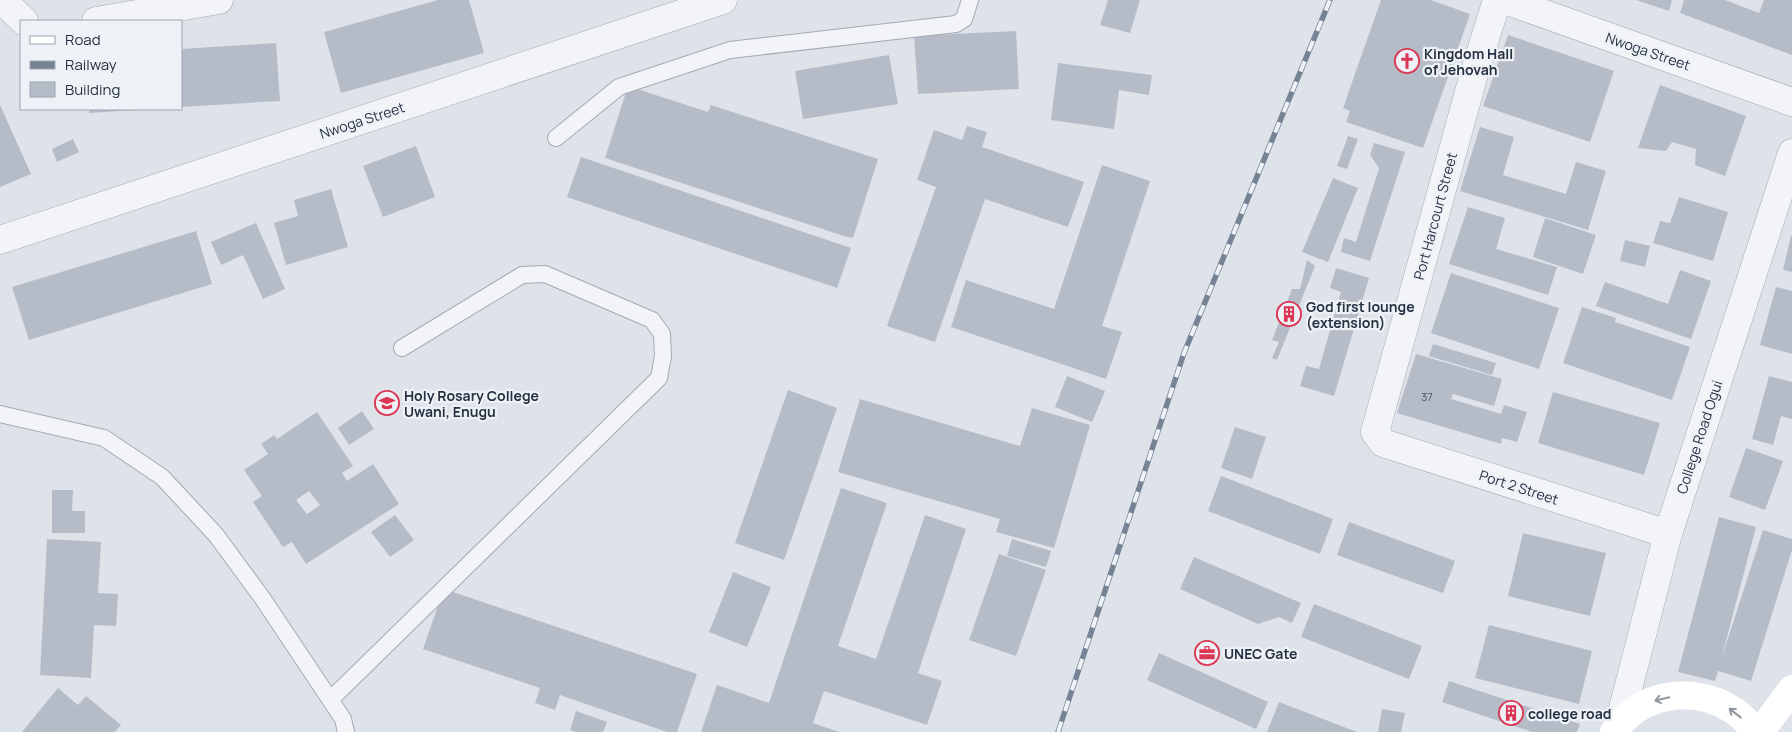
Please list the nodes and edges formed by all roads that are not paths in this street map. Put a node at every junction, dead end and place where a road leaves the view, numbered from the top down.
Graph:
1 (2, 0) edge
2 (219, 0) edge
3 (723, 0) edge
4 (970, 0) edge
5 (1497, 0) edge
6 (1505, 0) edge
7 (23, 20) edge
8 (102, 20) edge
9 (1792, 102) edge
10 (556, 138) dead end
11 (1792, 153) edge
12 (0, 240) edge
13 (402, 348) dead end
14 (0, 414) edge
15 (1375, 432) joint
16 (1668, 534) junction
17 (1792, 689) edge
18 (330, 700) junction
19 (1616, 728) edge
20 (346, 732) edge
21 (1759, 732) edge

1 - 7 street
2 - 8 street
3 - 12 street, Nwoga Street
4 - 10 lane
5 - 15 street, Port Harcourt Street
6 - 9 street, Nwoga Street
11 - 16 street, College Road Ogui
13 - 18 lane
14 - 18 lane
15 - 16 street, Port 2 Street
16 - 19 street, College Road Ogui
17 - 21 main road
18 - 20 lane
21 -> 19 main road

